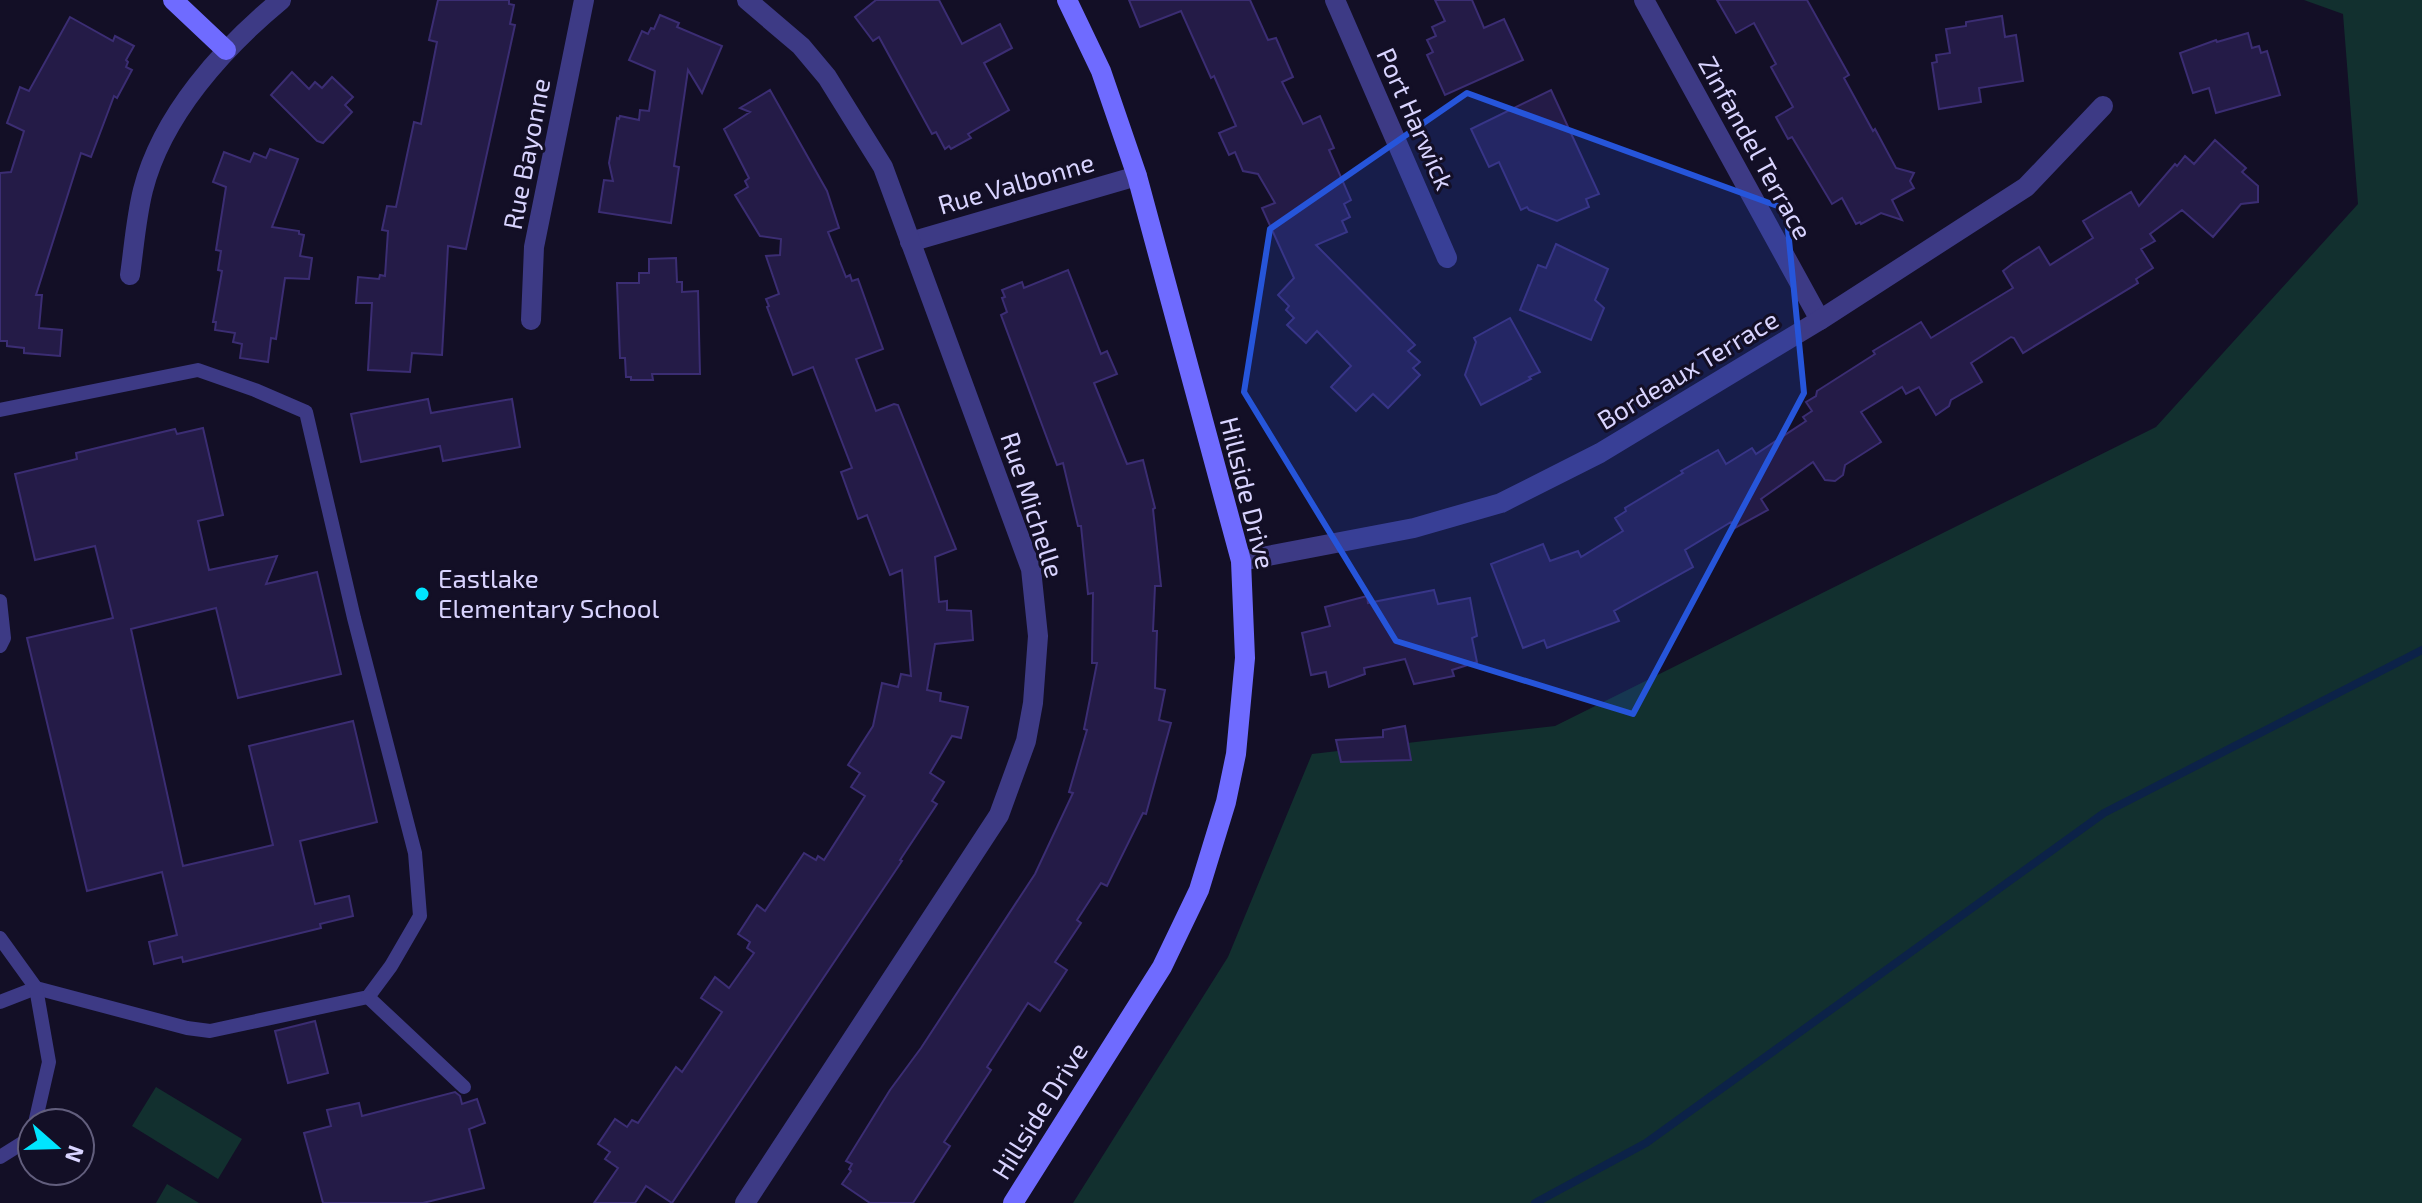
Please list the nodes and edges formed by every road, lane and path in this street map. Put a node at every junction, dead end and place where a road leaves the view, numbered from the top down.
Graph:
1 (173, 0) edge
2 (281, 0) edge
3 (584, 0) edge
4 (747, 0) edge
5 (1067, 0) edge
6 (1335, 0) edge
7 (1644, 0) edge
8 (226, 50) junction
9 (2103, 106) dead end
10 (1137, 176) junction
11 (910, 242) junction
12 (1447, 258) dead end
13 (130, 275) dead end
14 (531, 320) dead end
15 (1820, 320) junction
16 (0, 410) edge
17 (1241, 561) junction
18 (0, 601) edge
19 (0, 646) edge
20 (0, 938) edge
21 (36, 988) junction
22 (368, 997) junction
23 (0, 1002) edge
24 (464, 1087) dead end
25 (39, 1107) edge
26 (745, 1203) edge
27 (1013, 1203) edge

1 - 8 street
2 - 8 street
3 - 14 street, Rue Bayonne
4 - 11 street, Rue Michelle
5 - 10 street, Hillside Drive
6 - 12 street, Port Harwick
7 - 15 street, Zinfandel Terrace
8 - 13 street
9 - 15 street, Bordeaux Terrace
10 - 11 street, Rue Valbonne
10 - 17 street, Hillside Drive
11 - 26 street, Rue Michelle
15 - 17 street, Bordeaux Terrace
16 - 22 lane
17 - 27 street, Hillside Drive
18 - 19 lane
20 - 21 lane
21 - 22 lane
21 - 23 lane
21 - 25 lane
22 - 24 lane

